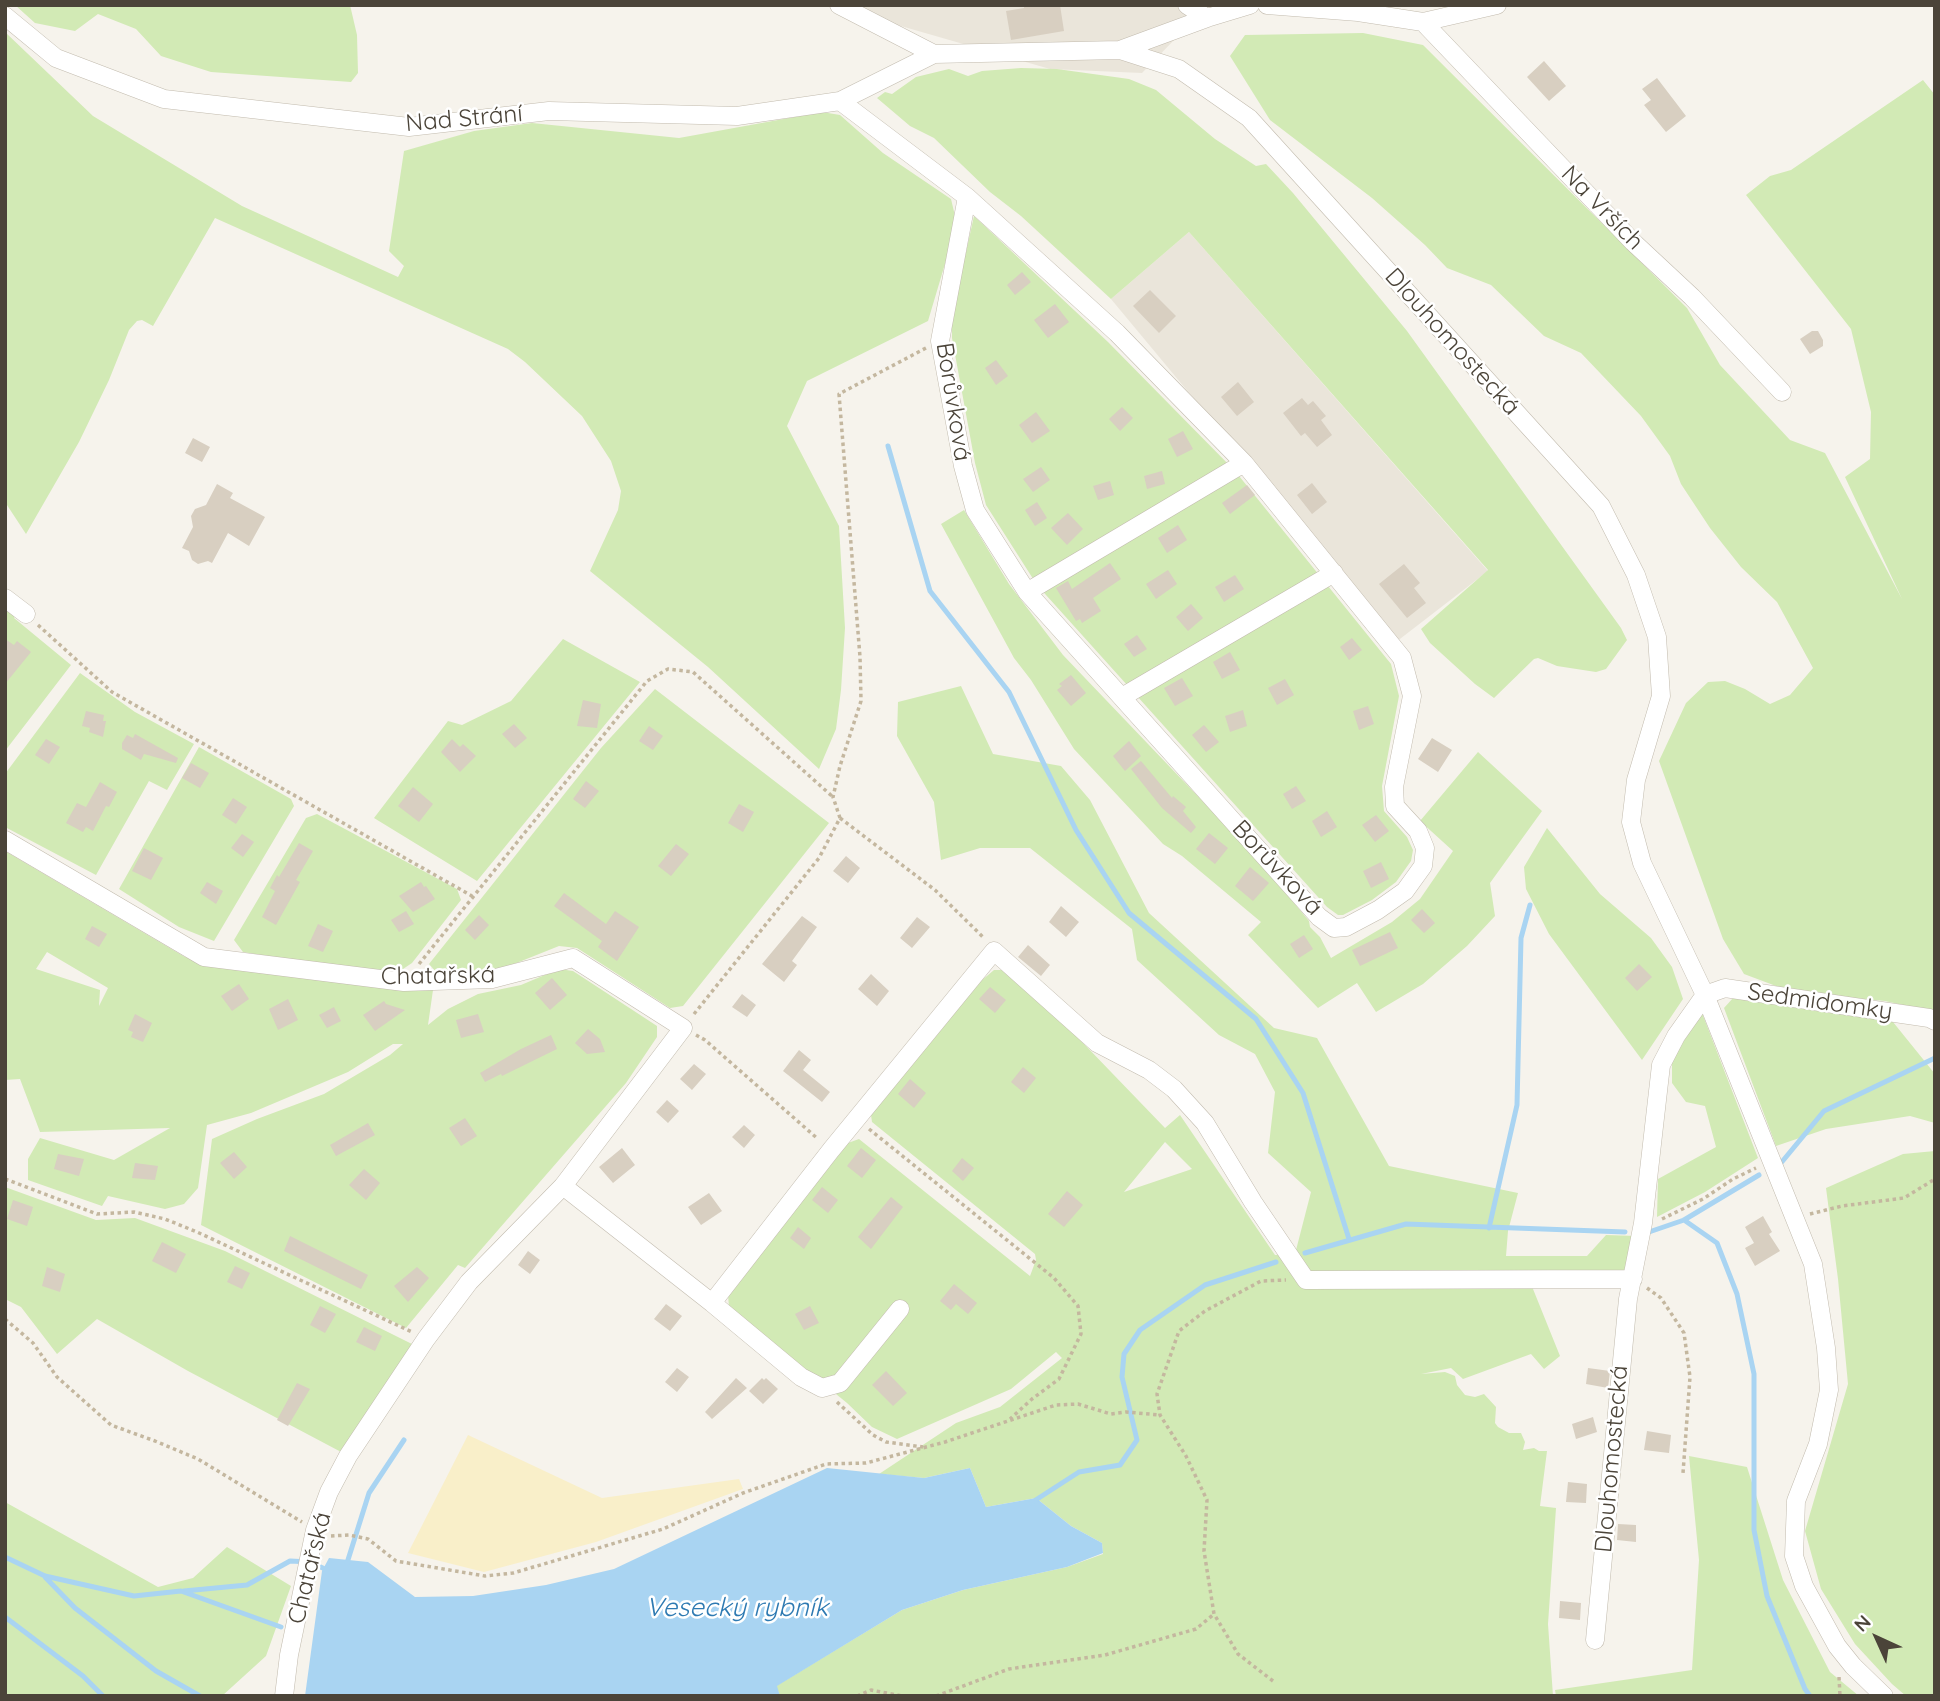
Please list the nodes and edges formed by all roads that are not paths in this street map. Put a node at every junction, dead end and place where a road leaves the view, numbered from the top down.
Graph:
1 (839, 5) edge
2 (1187, 5) edge
3 (1250, 5) edge
4 (1267, 5) edge
5 (1497, 5) edge
6 (1358, 9) edge
7 (5, 16) edge
8 (1207, 18) junction
9 (1423, 22) junction
10 (1120, 50) junction
11 (934, 54) junction
12 (841, 101) junction
13 (967, 197) junction
14 (1782, 392) dead end
15 (1244, 463) junction
16 (1335, 573) junction
17 (1027, 592) junction
18 (5, 598) edge
19 (26, 614) road end
20 (1122, 697) junction
21 (5, 840) edge
22 (1705, 995) junction
23 (1935, 1021) edge
24 (563, 1186) junction
25 (1633, 1279) junction
26 (712, 1303) junction
27 (900, 1309) dead end
28 (1595, 1640) dead end
29 (284, 1696) edge
30 (1884, 1696) edge

1 - 11 street, Dlouhomostecká
2 - 8 street
3 - 8 street
4 - 6 street
5 - 9 street
6 - 9 street
7 - 12 street, Nad Strání
8 - 10 street
9 - 14 street, Na Vrších
10 - 11 street, Dlouhomostecká
10 - 22 street, Dlouhomostecká
11 - 12 street, Nad Strání
12 - 13 street, Borůvková
13 - 15 street, Borůvková
13 - 17 street, Borůvková
15 - 16 street, Borůvková
15 - 17 street
16 - 20 street
16 - 20 street, Borůvková
17 - 20 street, Borůvková
18 - 19 street
21 - 24 street, Chatařská
22 - 23 street, Sedmidomky
22 - 25 street, Dlouhomostecká
22 - 30 street, Dlouhomostecká
24 - 26 street
24 - 29 street, Chatařská
25 - 26 street
25 - 28 street, Dlouhomostecká
26 - 27 street

